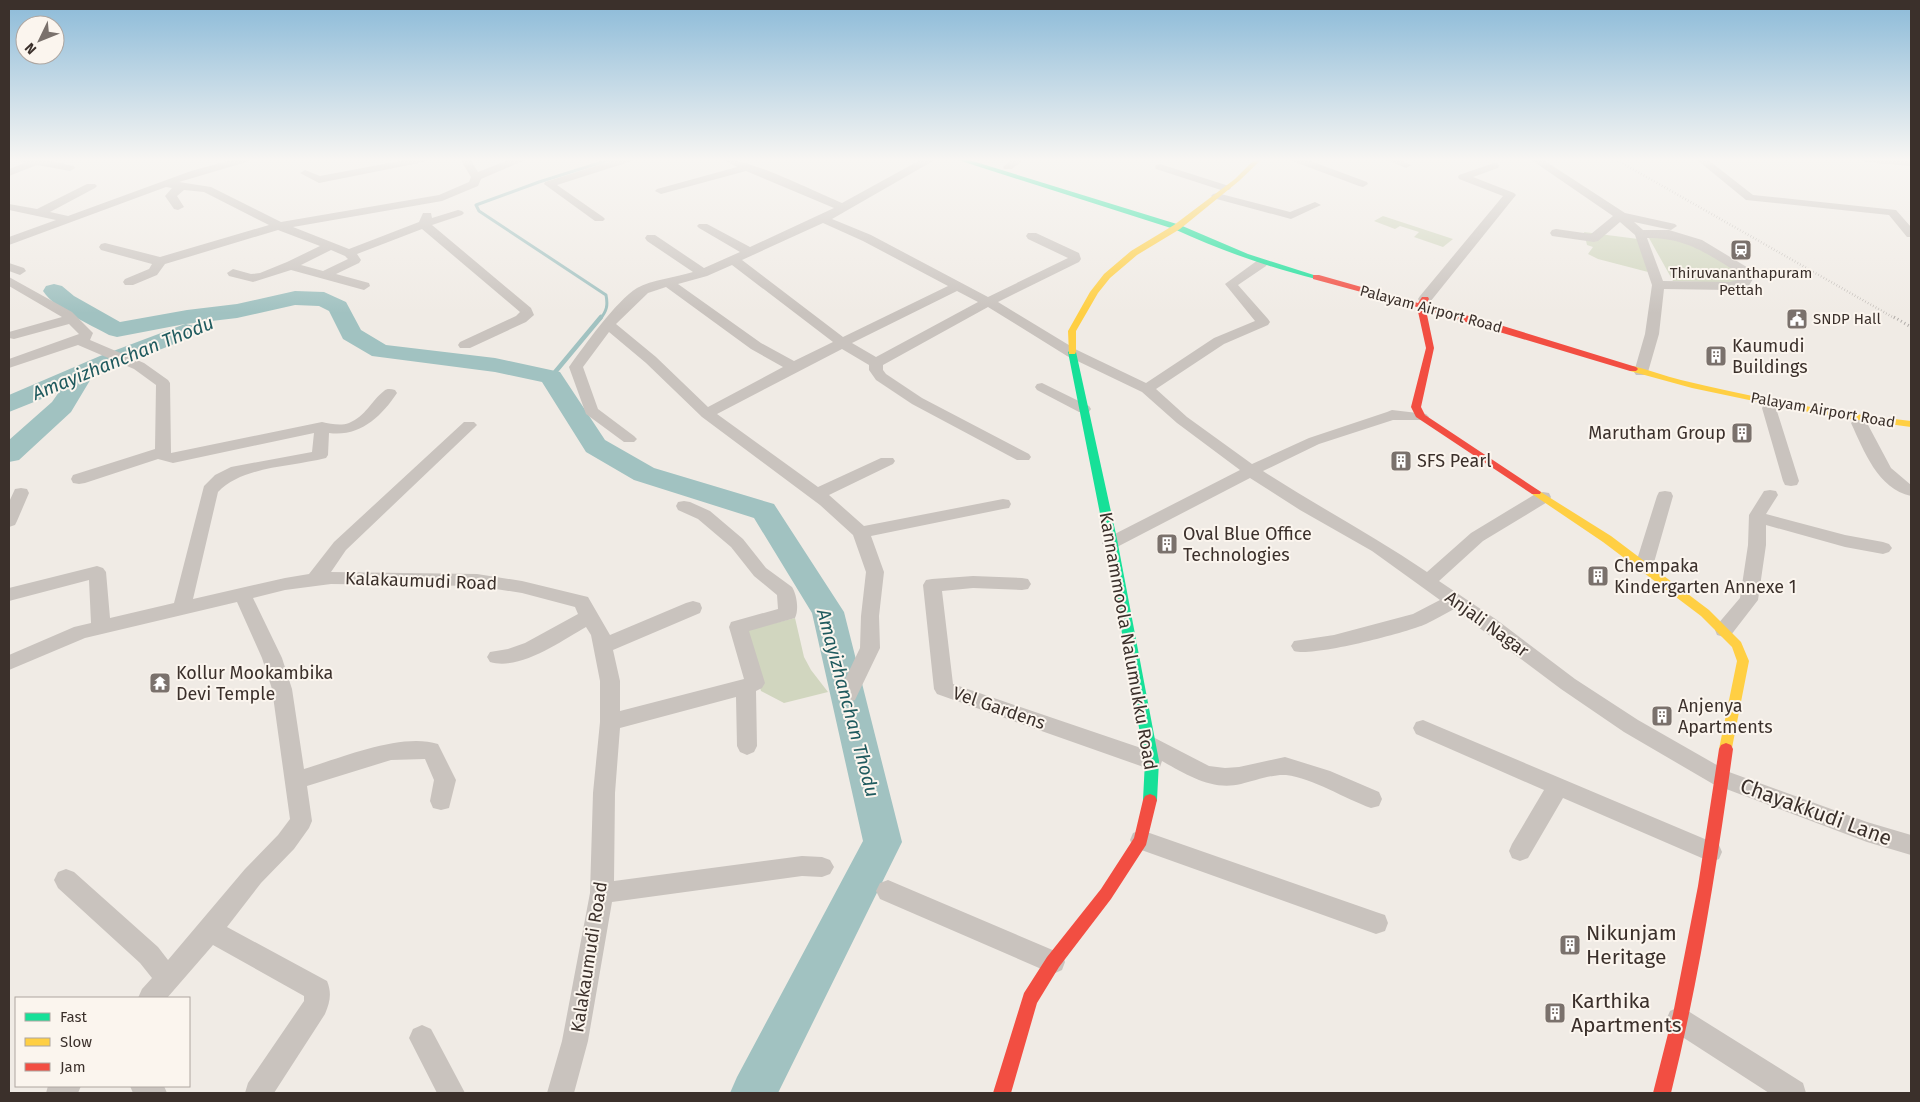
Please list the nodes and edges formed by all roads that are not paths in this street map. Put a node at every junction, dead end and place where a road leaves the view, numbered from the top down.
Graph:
1 (26, 210) edge
2 (43, 210) edge
3 (94, 210) edge
4 (249, 210) edge
5 (370, 210) edge
6 (432, 210) edge
7 (587, 210) edge
8 (839, 210) edge
9 (1131, 210) edge
10 (1137, 210) edge
11 (1198, 210) edge
12 (1275, 210) edge
13 (1303, 210) edge
14 (1497, 210) edge
15 (1613, 210) edge
16 (1876, 210) edge
17 (38, 213) junction
18 (458, 213) dead end
19 (1622, 216) junction
20 (599, 219) dead end
21 (823, 219) junction
22 (68, 220) junction
23 (424, 224) junction
24 (1180, 225) junction
25 (279, 226) junction
26 (703, 226) dead end
27 (1671, 226) dead end
28 (1556, 233) dead end
29 (1640, 234) junction
30 (1911, 234) edge
31 (1032, 236) dead end
32 (652, 238) dead end
33 (9, 241) edge
34 (330, 246) junction
35 (106, 247) dead end
36 (748, 251) junction
37 (349, 252) junction
38 (732, 259) junction
39 (161, 261) junction
40 (1262, 262) junction
41 (290, 266) junction
42 (9, 267) edge
43 (234, 273) dead end
44 (703, 273) junction
45 (9, 275) edge
46 (324, 276) junction
47 (9, 281) edge
48 (129, 282) dead end
49 (667, 282) junction
50 (1658, 285) junction
51 (364, 286) dead end
52 (957, 286) junction
53 (988, 302) junction
54 (1423, 302) junction
55 (71, 319) junction
56 (608, 324) junction
57 (14, 335) dead end
58 (79, 340) junction
59 (842, 343) junction
60 (465, 345) dead end
61 (1072, 353) junction
62 (876, 363) junction
63 (9, 364) edge
64 (794, 367) junction
65 (1642, 368) junction
66 (1042, 387) dead end
67 (1147, 389) junction
68 (1709, 389) junction
69 (390, 393) dead end
70 (1769, 408) junction
71 (1084, 409) junction
72 (707, 414) junction
73 (1421, 417) junction
74 (1911, 418) edge
75 (1859, 423) junction
76 (1911, 424) edge
77 (469, 425) dead end
78 (322, 427) junction
79 (1911, 428) edge
80 (629, 439) dead end
81 (163, 452) junction
82 (1023, 457) dead end
83 (887, 461) dead end
84 (1251, 471) junction
85 (79, 479) dead end
86 (1791, 481) dead end
87 (1911, 492) edge
88 (21, 493) dead end
89 (817, 494) junction
90 (1770, 495) dead end
91 (1664, 496) dead end
92 (1543, 497) junction
93 (1003, 504) dead end
94 (684, 506) dead end
95 (1757, 517) junction
96 (9, 521) edge
97 (861, 532) junction
98 (1111, 543) junction
99 (1883, 548) dead end
100 (1644, 566) junction
101 (315, 580) junction
102 (1428, 581) junction
103 (1022, 584) dead end
104 (9, 594) edge
105 (243, 595) junction
106 (1455, 600) junction
107 (182, 608) junction
108 (693, 608) dead end
109 (589, 616) junction
110 (101, 627) junction
111 (1724, 630) junction
112 (603, 646) junction
113 (1300, 646) dead end
114 (497, 657) dead end
115 (9, 663) edge
116 (746, 687) junction
117 (848, 694) dead end
118 (610, 722) junction
119 (1423, 728) dead end
120 (747, 746) dead end
121 (1150, 752) junction
122 (1721, 778) junction
123 (295, 781) junction
124 (1558, 786) junction
125 (1371, 799) dead end
126 (441, 801) dead end
127 (1141, 840) junction
128 (1911, 845) edge
129 (1520, 851) dead end
130 (1711, 852) junction
131 (822, 867) dead end
132 (66, 880) dead end
133 (888, 891) dead end
134 (602, 893) junction
135 (1376, 923) dead end
136 (210, 930) junction
137 (1053, 962) junction
138 (168, 979) junction
139 (152, 997) edge
140 (1680, 1020) junction
141 (422, 1038) dead end
142 (1663, 1089) edge
143 (258, 1093) edge
144 (452, 1093) edge
145 (560, 1093) edge
146 (1002, 1093) edge
147 (1675, 1093) edge
148 (1793, 1093) edge

1 - 17 street
2 - 17 street
3 - 22 street
4 - 25 street
5 - 25 street
6 - 23 street
7 - 20 street
8 - 21 street
9 - 24 main road, Palayam Airport Road
10 - 24 main road, Palayam Airport Road
11 - 24 main road, Kannammoola Nalumukku Road
12 - 13 street
14 - 54 street
15 - 19 street
16 - 30 street
17 - 22 street
18 - 23 street
19 - 27 street
19 - 28 street
19 - 29 street
21 - 36 street
21 - 52 street, Anjali Nagar
22 - 33 street
23 - 37 street
23 - 60 street
24 - 40 main road, Palayam Airport Road
24 - 54 main road, Palayam Airport Road
24 - 61 main road, Kannammoola Nalumukku Road
25 - 34 street
25 - 39 street
26 - 36 street
29 - 50 street
29 - 50 street
31 - 53 street
32 - 44 street
34 - 37 street
34 - 41 street
35 - 39 street
36 - 38 street
37 - 46 street
38 - 44 street
38 - 59 street
39 - 48 street
40 - 54 main road, Palayam Airport Road
40 - 67 street
41 - 43 street
41 - 46 street
42 - 45 street
44 - 49 street
46 - 51 street
47 - 55 street
49 - 56 street
49 - 64 street
50 - 65 street
52 - 53 street, Anjali Nagar
52 - 59 street
53 - 61 street, Anjali Nagar
53 - 62 street
54 - 65 main road, Palayam Airport Road
54 - 73 main road
55 - 57 street
55 - 58 street
56 - 72 street
56 - 80 street
58 - 63 street
58 - 81 street
59 - 62 street
59 - 64 street
61 - 67 street, Anjali Nagar
61 - 71 main road, Kannammoola Nalumukku Road
62 - 82 street
64 - 72 street
65 - 68 main road, Palayam Airport Road
65 - 74 main road, Palayam Airport Road
66 - 71 street
67 - 84 street, Anjali Nagar
68 - 70 street
68 - 76 main road, Palayam Airport Road
69 - 78 street
70 - 75 street
70 - 86 street
71 - 98 main road, Kannammoola Nalumukku Road
72 - 89 street
73 - 84 street
73 - 92 main road
75 - 79 street
75 - 87 street
77 - 101 street
78 - 81 street
78 - 107 street
81 - 85 street
83 - 89 street
84 - 98 street
84 - 102 street, Anjali Nagar
88 - 96 street
89 - 97 street
90 - 95 street
91 - 100 street
92 - 100 main road
92 - 102 street
93 - 97 street
94 - 116 street
95 - 99 street
95 - 111 street
97 - 117 street
98 - 121 main road, Kannammoola Nalumukku Road
100 - 111 main road
101 - 105 street, Kalakaumudi Road
101 - 109 street, Kalakaumudi Road
102 - 106 street, Anjali Nagar
103 - 121 street, Vel Gardens
104 - 110 street
105 - 107 street, Kalakaumudi Road
105 - 123 street
106 - 113 street
106 - 122 street, Anjali Nagar
107 - 110 street, Kalakaumudi Road
108 - 112 street
109 - 112 street, Kalakaumudi Road
109 - 114 street
110 - 115 street, Kalakaumudi Road
111 - 122 main road
112 - 118 street, Kalakaumudi Road
116 - 118 street
116 - 120 street
118 - 134 street, Kalakaumudi Road
119 - 124 street
121 - 125 street
121 - 127 main road, Kannammoola Nalumukku Road
122 - 128 street, Chayakkudi Lane
122 - 130 main road
123 - 126 street
123 - 136 street
124 - 129 street
124 - 130 street
127 - 135 street
127 - 137 main road, Kannammoola Nalumukku Road
130 - 140 main road
131 - 134 street
132 - 138 street
133 - 137 street
134 - 145 street, Kalakaumudi Road
136 - 138 street
136 - 143 street
137 - 146 main road, Kannammoola Nalumukku Road
138 - 139 street
140 - 142 main road
140 - 148 street
141 - 144 street
142 - 147 main road

